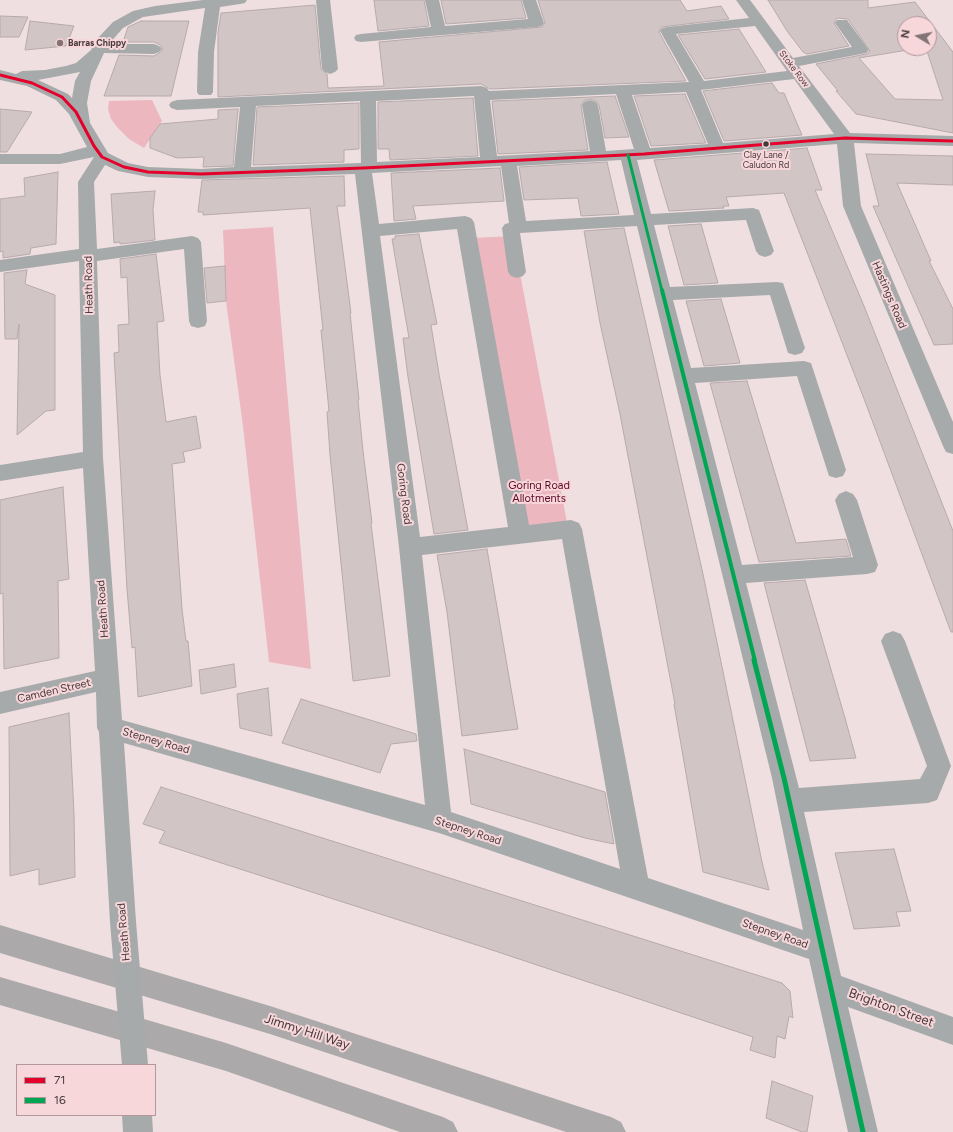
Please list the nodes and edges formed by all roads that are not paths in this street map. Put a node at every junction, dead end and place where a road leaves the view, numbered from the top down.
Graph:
1 (240, 0) edge
2 (323, 0) edge
3 (432, 0) edge
4 (529, 0) edge
5 (743, 0) edge
6 (213, 2) junction
7 (758, 21) junction
8 (842, 23) dead end
9 (439, 31) junction
10 (361, 38) dead end
11 (98, 49) junction
12 (154, 49) dead end
13 (793, 68) junction
14 (330, 69) dead end
15 (0, 75) edge
16 (696, 87) junction
17 (623, 91) junction
18 (205, 92) dead end
19 (482, 96) junction
20 (368, 97) junction
21 (248, 102) junction
22 (177, 105) dead end
23 (590, 105) dead end
24 (82, 122) junction
25 (845, 138) junction
26 (953, 141) edge
27 (718, 149) junction
28 (100, 153) junction
29 (636, 154) junction
30 (599, 156) junction
31 (0, 158) edge
32 (508, 161) junction
33 (489, 162) junction
34 (366, 168) junction
35 (242, 172) junction
36 (645, 221) junction
37 (518, 228) junction
38 (371, 231) junction
39 (765, 251) dead end
40 (88, 255) junction
41 (0, 266) edge
42 (518, 272) dead end
43 (663, 294) junction
44 (198, 321) dead end
45 (795, 348) dead end
46 (684, 376) junction
47 (953, 446) edge
48 (93, 458) junction
49 (836, 470) dead end
50 (0, 473) edge
51 (846, 500) dead end
52 (520, 535) junction
53 (410, 547) junction
54 (733, 575) junction
55 (893, 641) dead end
56 (108, 679) junction
57 (0, 704) edge
58 (109, 728) junction
59 (789, 801) junction
60 (439, 821) junction
61 (636, 886) junction
62 (0, 938) edge
63 (821, 950) junction
64 (829, 986) junction
65 (0, 991) edge
66 (953, 1031) edge
67 (135, 1064) edge
68 (137, 1116) edge
69 (138, 1132) edge
70 (443, 1132) edge
71 (611, 1132) edge
72 (863, 1132) edge

1 - 6 street
2 - 14 street
3 - 9 street
4 - 9 street
5 - 7 street, Stoke Row
6 - 11 street
6 - 18 street
7 - 13 street, Stoke Row
7 - 16 street
8 - 13 street
9 - 10 street
11 - 12 street
11 - 15 street
11 - 24 street
13 - 16 street
13 - 25 street, Stoke Row
15 - 24 street
16 - 17 street
16 - 27 street
17 - 19 street
17 - 29 street
19 - 20 street
19 - 33 street
20 - 21 street
20 - 34 street, Goring Road
21 - 22 street
21 - 35 street
23 - 30 street
24 - 28 street
25 - 26 street
25 - 27 street
25 - 47 street, Hastings Road
27 - 29 street
28 - 31 street
28 - 35 street
28 - 40 street, Heath Road
29 - 30 street
29 - 36 street
30 - 32 street
32 - 33 street
32 - 37 street
33 - 34 street
34 - 35 street
34 - 38 street, Goring Road
36 - 37 street
36 - 39 street
36 - 43 street
37 - 42 street
38 - 52 street
38 - 53 street, Goring Road
40 - 41 street
40 - 44 street
40 - 48 street, Heath Road
43 - 45 street
43 - 46 street
46 - 49 street
46 - 54 street
48 - 50 street
48 - 56 street, Heath Road
51 - 54 street
52 - 53 street
52 - 61 street
53 - 60 street, Goring Road
54 - 59 street
55 - 59 street
56 - 57 street, Camden Street
56 - 58 street, Heath Road
58 - 60 street, Stepney Road
58 - 67 street, Heath Road, bridge
59 - 63 street
60 - 61 street, Stepney Road
61 - 63 street, Stepney Road
62 - 71 highway, Jimmy Hill Way
63 - 64 street
64 - 66 street, Brighton Street
64 - 72 street
65 - 70 highway
68 - 69 street

